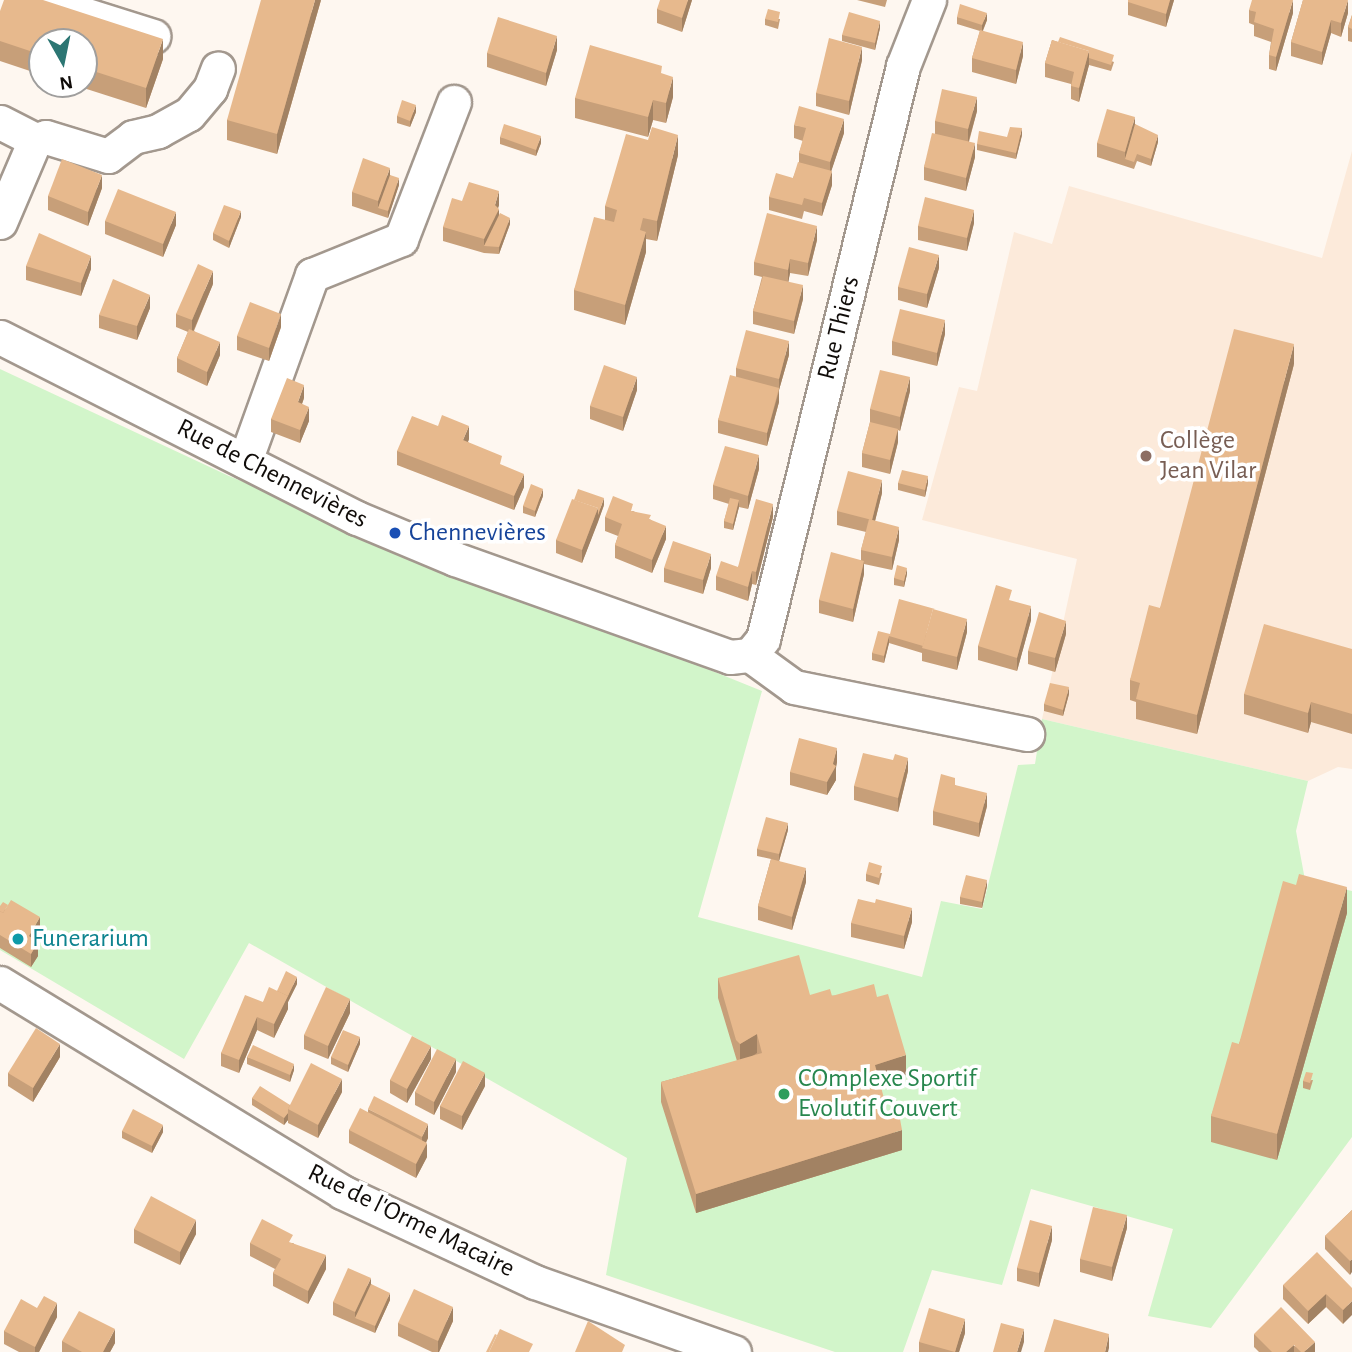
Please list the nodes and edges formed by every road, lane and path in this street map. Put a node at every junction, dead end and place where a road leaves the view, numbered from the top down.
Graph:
1 (39, 0) edge
2 (929, 0) edge
3 (153, 36) edge
4 (218, 68) dead end
5 (454, 103) dead end
6 (0, 122) edge
7 (35, 140) junction
8 (0, 222) edge
9 (0, 337) edge
10 (245, 461) junction
11 (750, 654) junction
12 (1027, 734) dead end
13 (0, 983) edge
14 (649, 1338) edge
15 (734, 1352) edge

1 - 3 street
2 - 11 street, Rue Thiers
4 - 7 street
5 - 10 street
6 - 7 street
7 - 8 street
9 - 10 street, Rue de Chennevières
10 - 11 street, Rue de Chennevières
11 - 12 street
13 - 14 street, Rue de l'Orme Macaire
14 - 15 street, Rue de l'Orme Macaire

